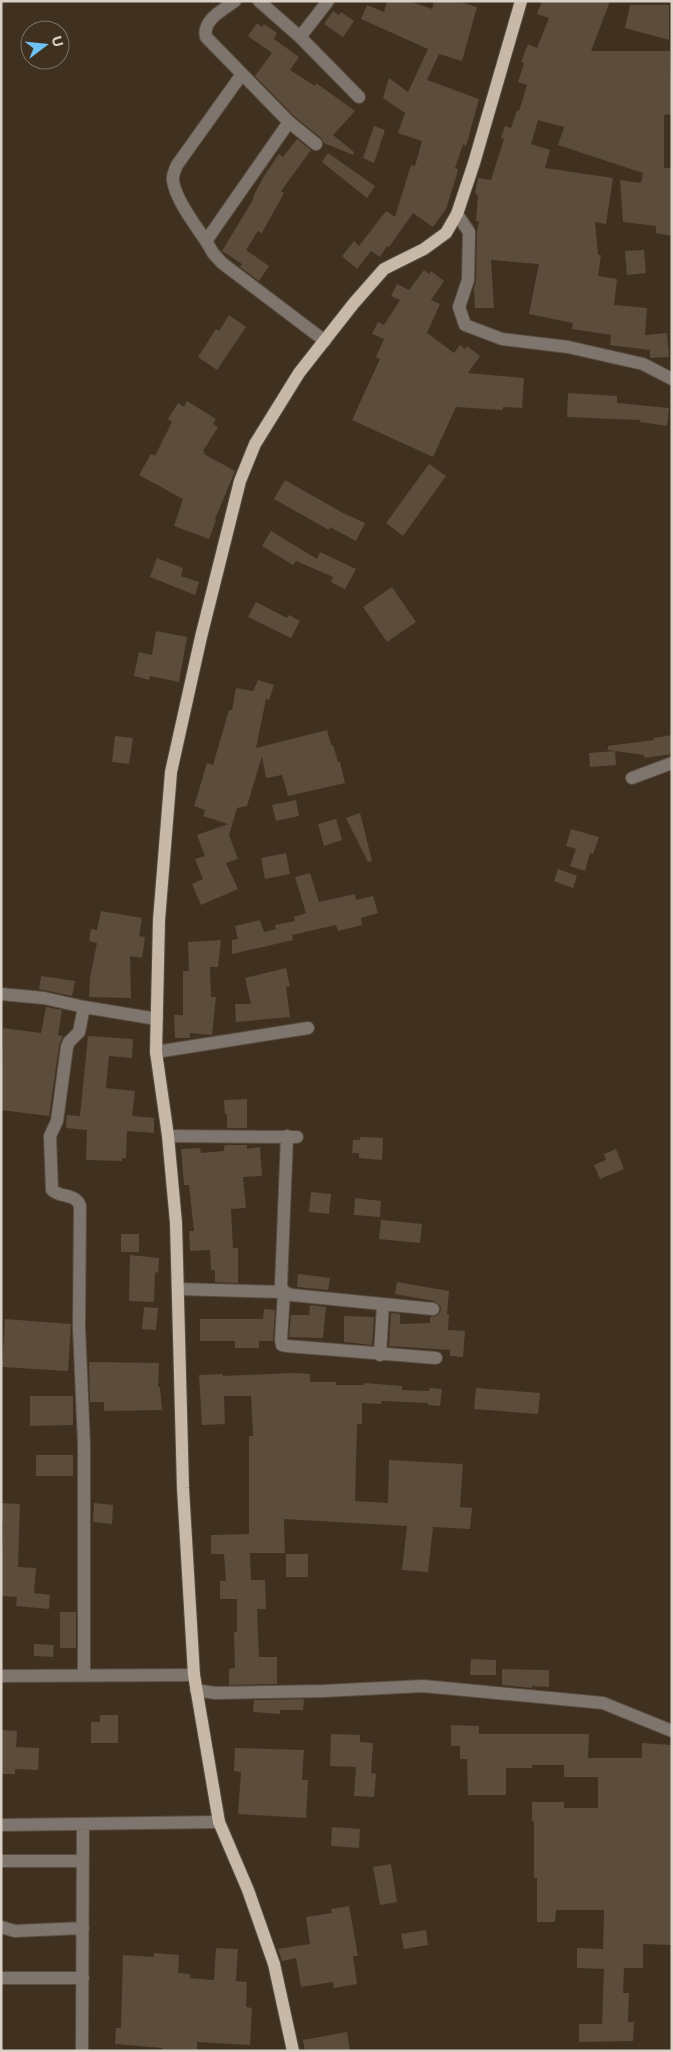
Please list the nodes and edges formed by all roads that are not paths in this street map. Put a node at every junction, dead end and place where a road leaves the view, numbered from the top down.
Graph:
1 (235, 1) edge
2 (259, 1) edge
3 (328, 1) edge
4 (521, 1) edge
5 (300, 37) junction
6 (242, 74) junction
7 (359, 97) dead end
8 (288, 122) junction
9 (316, 144) dead end
10 (457, 214) junction
11 (206, 242) junction
12 (326, 341) junction
13 (672, 379) edge
14 (672, 763) edge
15 (632, 778) dead end
16 (1, 994) edge
17 (84, 1007) junction
18 (157, 1018) junction
19 (308, 1028) dead end
20 (156, 1052) junction
21 (168, 1136) junction
22 (178, 1289) junction
23 (284, 1292) junction
24 (382, 1304) junction
25 (433, 1309) dead end
26 (380, 1355) junction
27 (436, 1358) dead end
28 (194, 1675) junction
29 (1, 1676) edge
30 (84, 1676) junction
31 (196, 1690) junction
32 (672, 1731) edge
33 (220, 1822) junction
34 (1, 1825) edge
35 (83, 1825) junction
36 (1, 1861) edge
37 (82, 1861) junction
38 (1, 1927) edge
39 (83, 1928) junction
40 (1, 1978) edge
41 (83, 1978) junction
42 (82, 2051) edge
43 (293, 2051) edge

1 - 6 street
2 - 5 street
3 - 5 street
4 - 10 main road
5 - 7 street
6 - 8 street
6 - 11 street
8 - 9 street
8 - 11 street
10 - 12 main road
10 - 13 street
11 - 12 street
12 - 18 main road
14 - 15 street
16 - 17 street
17 - 18 street
17 - 30 street
18 - 20 main road
19 - 20 street
20 - 21 main road
21 - 22 main road
21 - 23 street
22 - 23 street
22 - 28 main road
23 - 24 street
23 - 26 street
24 - 25 street
24 - 26 street
26 - 27 street
28 - 30 street
28 - 31 main road
29 - 30 street
31 - 32 street
31 - 33 main road
33 - 35 street
33 - 43 main road
34 - 35 street
35 - 37 street
36 - 37 street
37 - 39 street
38 - 39 street
39 - 41 street
40 - 41 street
41 - 42 street

